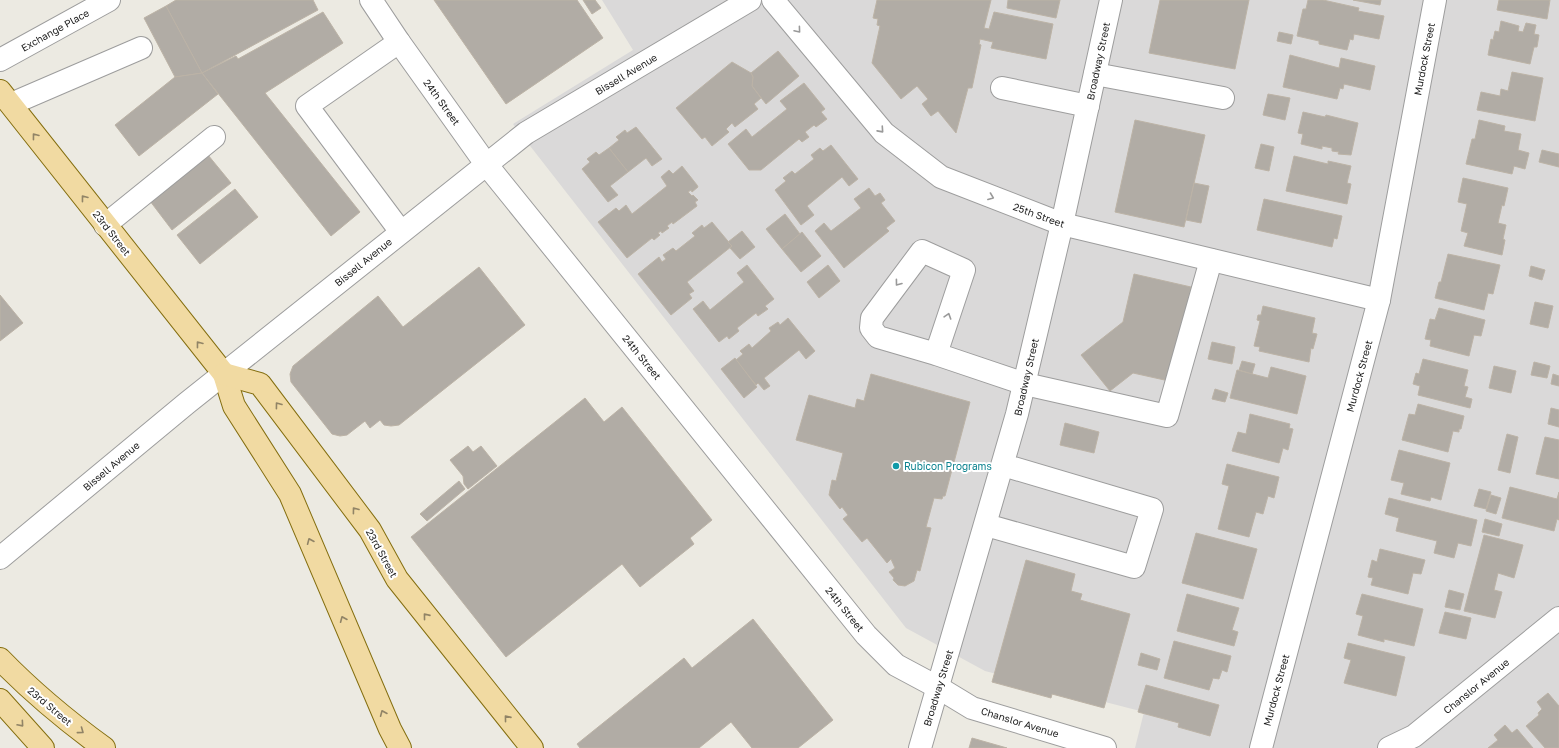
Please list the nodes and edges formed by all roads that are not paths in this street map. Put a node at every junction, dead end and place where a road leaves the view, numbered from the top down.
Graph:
1 (109, 0) edge
2 (371, 0) edge
3 (750, 0) edge
4 (773, 0) edge
5 (1111, 0) edge
6 (1435, 0) edge
7 (399, 42) junction
8 (141, 48) dead end
9 (0, 60) edge
10 (1095, 74) junction
11 (1002, 88) dead end
12 (5, 98) edge
13 (1223, 98) dead end
14 (1088, 106) junction
15 (214, 137) dead end
16 (486, 164) junction
17 (1062, 224) junction
18 (105, 225) junction
19 (401, 232) junction
20 (1211, 260) junction
21 (1379, 300) junction
22 (936, 354) junction
23 (224, 374) junction
24 (1025, 384) junction
25 (1003, 465) junction
26 (986, 525) junction
27 (0, 558) edge
28 (1559, 618) edge
29 (0, 658) edge
30 (939, 688) junction
31 (0, 700) edge
32 (36, 746) edge
33 (104, 748) edge
34 (400, 748) edge
35 (532, 748) edge
36 (920, 748) edge
37 (1105, 748) edge
38 (1261, 748) edge
39 (1389, 748) edge

1 - 9 street, Exchange Place
2 - 7 street, 24th Street
3 - 16 street, Bissell Avenue
4 -> 17 street, 25th Street
5 - 10 street, Broadway Street
6 - 21 street, Murdock Street
7 - 16 street, 24th Street
7 - 19 street
8 - 12 street
10 - 13 street
10 - 14 street, Broadway Street
11 - 14 street
18 -> 12 main road, 23rd Street
14 - 17 street, Broadway Street
15 - 18 street
16 - 19 street, Bissell Avenue
16 - 30 street, 24th Street
17 - 20 street, 25th Street
17 - 24 street, Broadway Street
23 -> 18 main road, 23rd Street
19 - 23 street, Bissell Avenue
20 - 21 street, 25th Street
20 - 24 street
21 - 38 street, Murdock Street
22 -> 22 street
22 - 24 street
23 - 27 street, Bissell Avenue
34 -> 23 main road, 23rd Street
35 -> 23 main road, 23rd Street
24 - 25 street, Broadway Street
25 - 26 street, Broadway Street
25 - 26 street
26 - 30 street, Broadway Street
28 - 39 street, Chanslor Avenue
29 -> 33 main road, 23rd Street
30 - 36 street, Broadway Street
30 - 37 street, Chanslor Avenue
31 -> 32 main road

